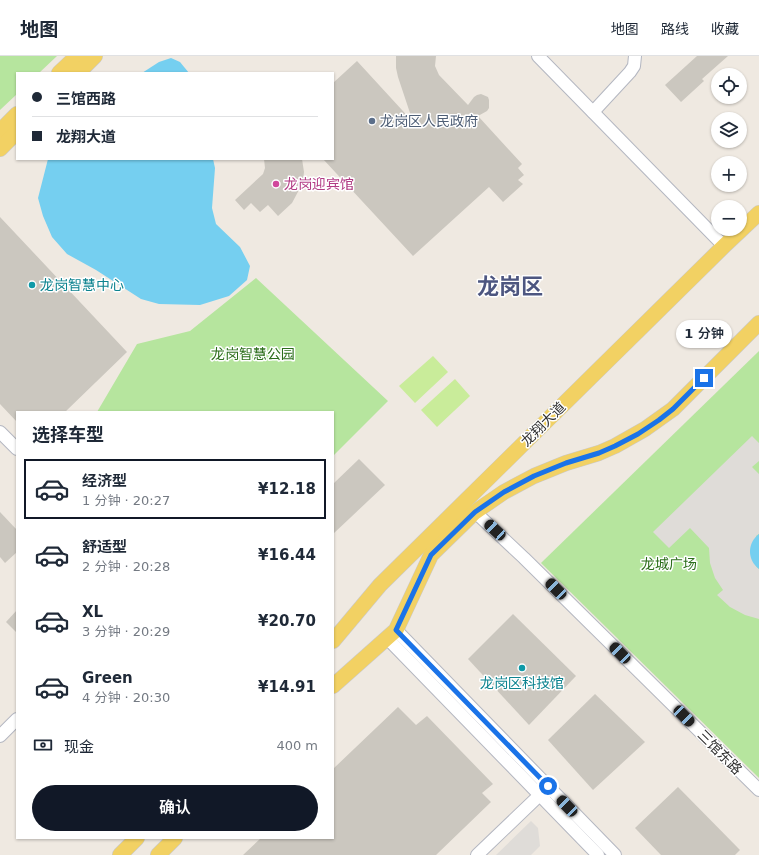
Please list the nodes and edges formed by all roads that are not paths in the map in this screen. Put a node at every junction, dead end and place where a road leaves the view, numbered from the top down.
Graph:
1 (77, 56) edge
2 (95, 56) edge
3 (538, 56) edge
4 (635, 56) edge
5 (60, 72) edge
6 (79, 72) edge
7 (593, 112) junction
8 (16, 115) edge
9 (0, 131) edge
10 (16, 133) edge
11 (0, 149) edge
12 (759, 213) edge
13 (724, 246) junction
14 (759, 323) edge
15 (0, 432) edge
16 (16, 448) edge
17 (475, 512) junction
18 (392, 634) junction
19 (334, 640) edge
20 (334, 685) edge
21 (16, 720) edge
22 (0, 736) edge
23 (759, 790) edge
24 (544, 791) junction
25 (136, 839) edge
26 (174, 839) edge
27 (593, 853) edge
28 (120, 855) edge
29 (158, 855) edge
30 (477, 855) edge
31 (615, 855) edge

1 - 5 main road
2 - 6 main road
3 - 7 street
4 - 7 street
7 - 13 street
8 - 9 main road
10 - 11 main road
12 - 13 main road, 龙翔大道
13 - 19 main road, 龙翔大道
14 - 17 main road
15 - 16 street
17 - 18 main road
17 - 23 street, 三馆东路
18 - 20 main road
18 - 24 street
21 - 22 street
24 - 27 street
24 - 30 street
24 - 31 street
25 - 28 main road
26 - 29 main road

